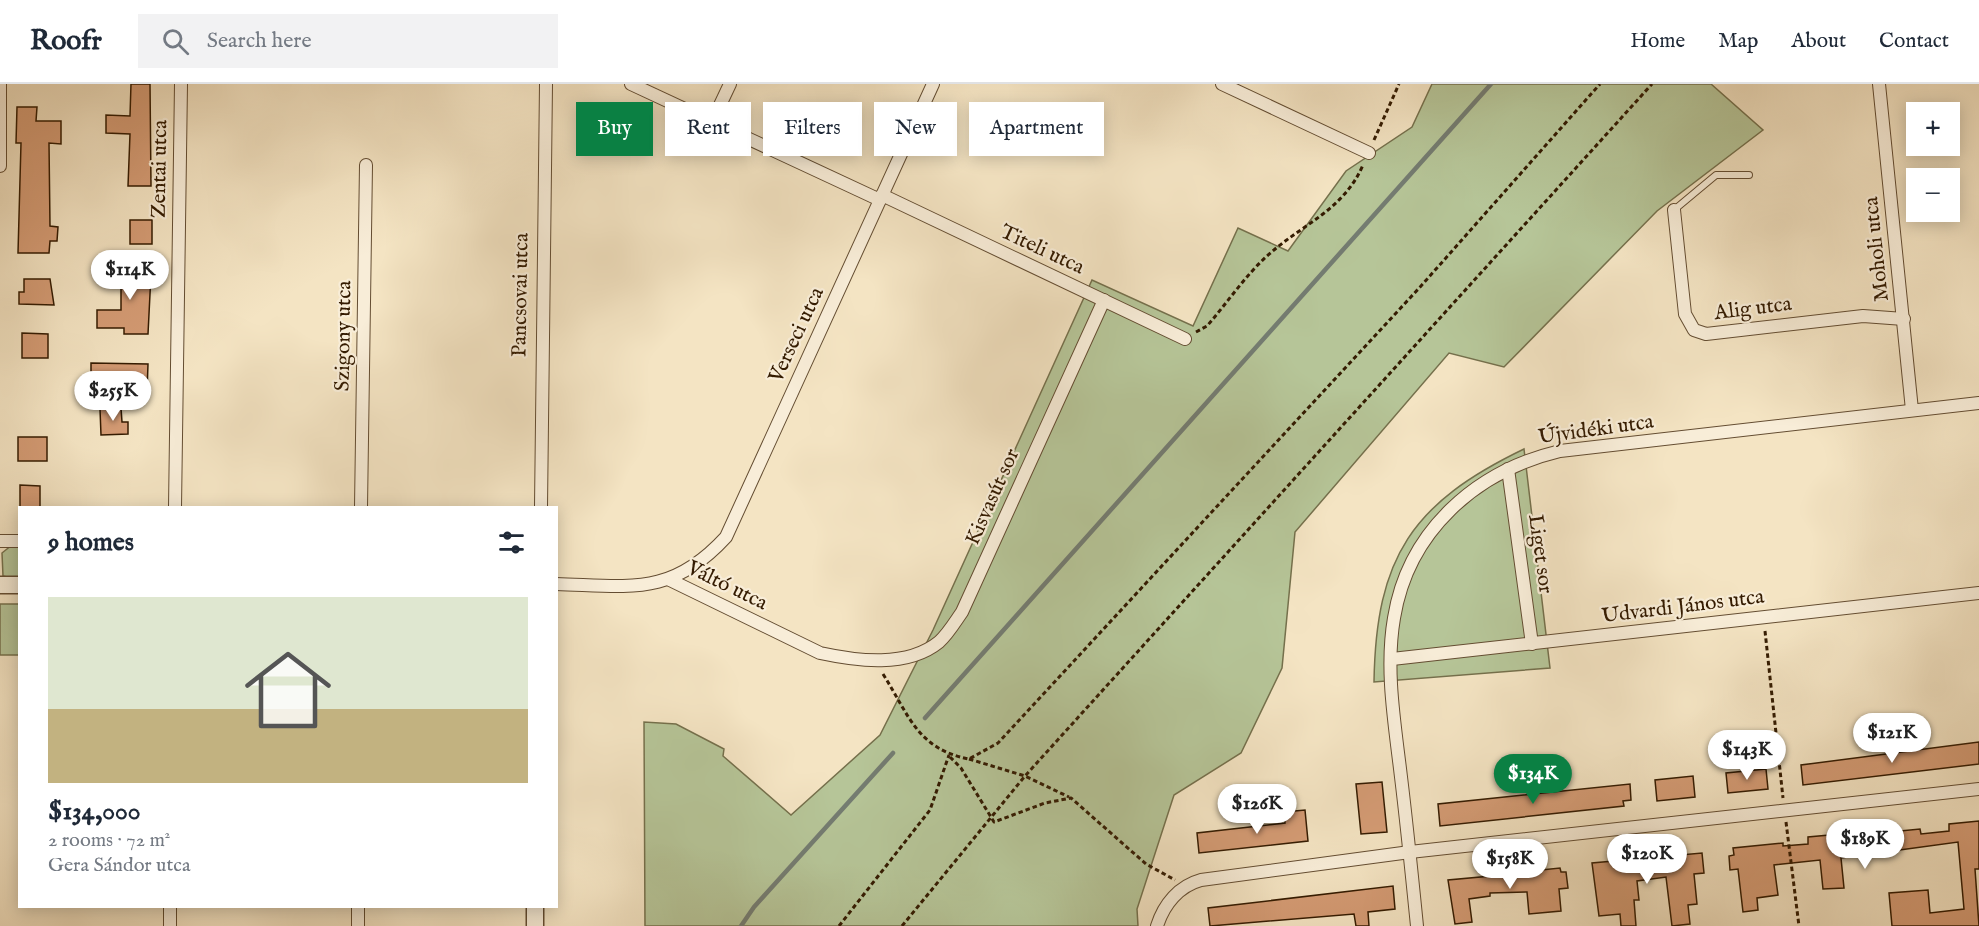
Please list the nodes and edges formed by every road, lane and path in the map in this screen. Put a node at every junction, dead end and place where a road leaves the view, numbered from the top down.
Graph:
1 (0, 84) edge
2 (181, 84) edge
3 (546, 84) edge
4 (631, 84) edge
5 (730, 84) edge
6 (933, 84) edge
7 (1222, 84) edge
8 (1399, 84) edge
9 (1600, 84) edge
10 (1652, 84) edge
11 (1879, 84) edge
12 (669, 102) edge
13 (721, 102) edge
14 (751, 140) edge
15 (1369, 153) junction
16 (366, 165) dead end
17 (0, 166) edge
18 (1749, 175) dead end
19 (881, 198) junction
20 (1674, 210) joint
21 (1104, 300) junction
22 (1904, 319) junction
23 (1185, 339) joint
24 (1979, 403) edge
25 (1912, 410) junction
26 (1508, 469) junction
27 (175, 506) edge
28 (361, 506) edge
29 (542, 506) edge
30 (0, 541) edge
31 (18, 541) edge
32 (670, 580) junction
33 (558, 584) edge
34 (0, 585) edge
35 (18, 585) edge
36 (1979, 592) edge
37 (1763, 618) junction
38 (1532, 644) junction
39 (1392, 659) junction
40 (874, 660) junction
41 (949, 755) junction
42 (969, 759) junction
43 (1025, 776) junction
44 (1979, 789) edge
45 (1071, 798) junction
46 (1785, 811) junction
47 (991, 816) junction
48 (1410, 852) junction
49 (1187, 884) junction
50 (170, 908) edge
51 (358, 908) edge
52 (535, 908) edge
53 (170, 926) edge
54 (358, 926) edge
55 (535, 926) edge
56 (839, 926) edge
57 (902, 926) edge
58 (1157, 926) edge
59 (1417, 926) edge
60 (1799, 926) edge

1 - 17 street
2 - 27 street, Zentai utca
3 - 29 street, Pancsovai utca
4 - 12 street, Titeli utca
5 - 13 street
6 - 19 street, Verseci utca
7 - 15 street
8 - 15 path
9 - 42 path
10 - 43 path
11 - 22 street, Moholi utca
14 - 19 street, Titeli utca
15 - 23 path
16 - 28 street, Szigony utca
18 - 20 lane
19 - 21 street, Titeli utca
19 - 32 street, Verseci utca
20 - 22 street, Alig utca
21 - 23 street, Titeli utca
21 - 40 street, Kisvasút sor
22 - 25 street, Moholi utca
24 - 25 street, Újvidéki utca
25 - 26 street, Újvidéki utca
26 - 38 street, Liget sor
26 - 39 street, Újvidéki utca
30 - 31 street
32 - 33 street, Váltó utca
32 - 40 street, Váltó utca
34 - 35 street
36 - 37 street, Udvardi János utca
37 - 38 street, Udvardi János utca
37 - 46 path
38 - 39 street, Udvardi János utca
39 - 48 street, Újvidéki utca
40 - 41 path
41 - 42 path
41 - 47 path
41 - 56 path
42 - 43 path
43 - 45 path
43 - 47 path
44 - 46 street
45 - 47 path
45 - 49 path
46 - 48 street
46 - 60 path
47 - 57 path
48 - 49 street
48 - 59 street, Újvidéki utca
49 - 58 street
50 - 53 street
51 - 54 street
52 - 55 street

